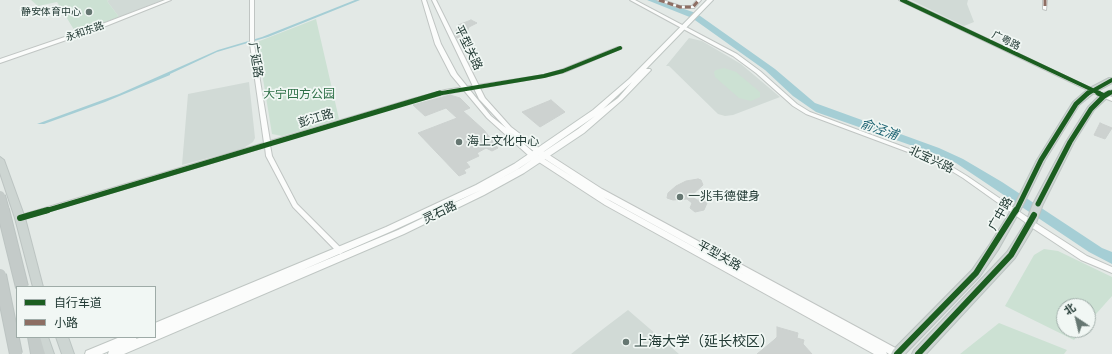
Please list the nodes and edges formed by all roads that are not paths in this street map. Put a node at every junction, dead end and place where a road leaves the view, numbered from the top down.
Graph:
1 (169, 0) edge
2 (252, 0) edge
3 (424, 0) edge
4 (434, 0) edge
5 (632, 0) edge
6 (659, 0) edge
7 (699, 0) edge
8 (710, 0) edge
9 (902, 0) edge
10 (1045, 0) edge
11 (1045, 9) dead end
12 (685, 25) junction
13 (620, 48) dead end
14 (0, 60) edge
15 (1112, 80) edge
16 (476, 88) junction
17 (465, 89) junction
18 (1091, 91) junction
19 (1112, 92) edge
20 (1108, 98) edge
21 (267, 144) junction
22 (539, 156) junction
23 (0, 160) edge
24 (0, 196) edge
25 (1017, 208) junction
26 (20, 218) junction
27 (1032, 219) junction
28 (340, 251) junction
29 (1112, 270) edge
30 (0, 275) edge
31 (0, 278) edge
32 (22, 286) edge
33 (38, 286) edge
34 (156, 328) edge
35 (156, 336) edge
36 (34, 338) edge
37 (42, 338) edge
38 (62, 338) edge
39 (130, 338) edge
40 (152, 338) edge
41 (14, 354) edge
42 (38, 354) edge
43 (48, 354) edge
44 (68, 354) edge
45 (90, 354) edge
46 (113, 354) edge
47 (882, 354) edge
48 (897, 354) edge
49 (918, 354) edge

1 - 14 street, 永和东路
2 - 21 street, 广延路
3 - 17 street, 平型关路
4 - 16 street, 平型关路
5 - 12 street, 北宝兴路
6 - 7 street
8 - 12 main road, 灵石路
9 - 18 main road, 广粤路
10 - 11 street
12 - 22 main road, 灵石路
12 - 25 street, 北宝兴路
13 - 16 street, 彭江路
15 - 18 main road, 广中路
16 - 17 street, 彭江路
16 - 22 street, 平型关路
17 - 21 street, 彭江路
17 - 22 street, 平型关路
18 - 20 main road, 广粤路
18 - 25 main road, 广中路
19 - 20 main road
20 - 27 main road
21 - 26 street, 彭江路
21 - 28 street, 广延路
22 - 28 main road, 灵石路
22 - 35 main road, 灵石路
22 - 47 street, 平型关路
22 - 48 street, 平型关路
23 - 26 main road
24 - 32 highway, bridge
25 - 27 street, 北宝兴路
25 - 48 main road, 广中路
26 - 33 main road
27 - 29 street, 北宝兴路
27 - 49 main road
28 - 34 main road, 灵石路
30 - 41 highway, bridge
31 - 41 main road
36 - 42 highway
37 - 43 main road
38 - 44 main road
39 - 45 main road
40 - 46 main road, 灵石路

